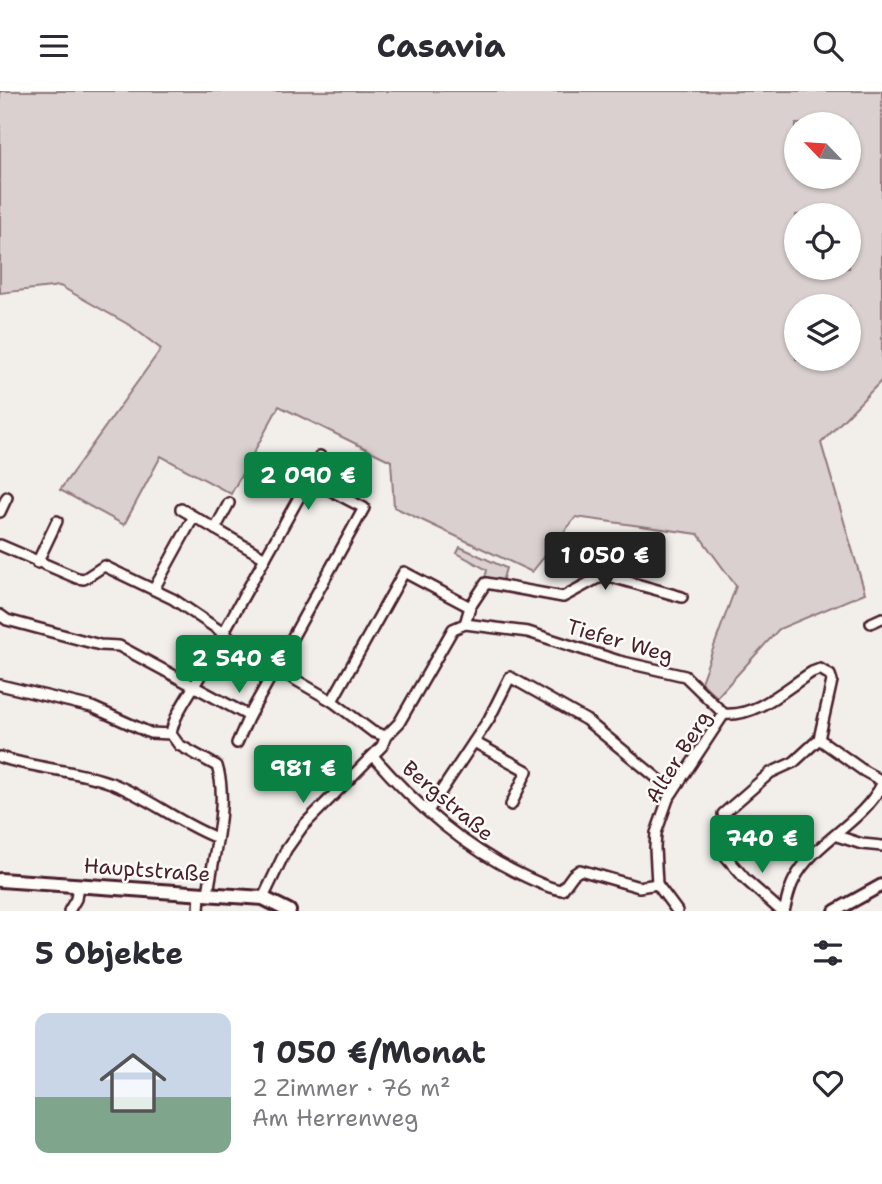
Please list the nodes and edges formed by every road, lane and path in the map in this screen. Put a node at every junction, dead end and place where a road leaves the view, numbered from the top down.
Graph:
1 (320, 456) dead end
2 (309, 479) junction
3 (7, 497) dead end
4 (229, 503) dead end
5 (181, 509) dead end
6 (0, 512) edge
7 (193, 518) junction
8 (57, 521) dead end
9 (215, 529) junction
10 (0, 545) edge
11 (265, 558) junction
12 (37, 563) junction
13 (154, 589) junction
14 (682, 597) dead end
15 (470, 607) junction
16 (0, 615) edge
17 (882, 618) edge
18 (465, 624) junction
19 (871, 624) dead end
20 (223, 633) junction
21 (275, 668) junction
22 (0, 685) edge
23 (193, 688) junction
24 (332, 701) junction
25 (724, 714) junction
26 (249, 716) junction
27 (171, 734) junction
28 (386, 736) junction
29 (819, 739) junction
30 (474, 742) junction
31 (237, 743) dead end
32 (373, 756) junction
33 (0, 757) edge
34 (882, 783) edge
35 (673, 791) junction
36 (511, 805) dead end
37 (428, 811) junction
38 (723, 814) dead end
39 (740, 836) dead end
40 (837, 836) junction
41 (217, 838) junction
42 (882, 846) edge
43 (0, 880) edge
44 (78, 884) junction
45 (657, 884) junction
46 (882, 884) edge
47 (204, 894) junction
48 (263, 898) junction
49 (69, 911) edge
50 (199, 911) edge
51 (289, 911) edge
52 (677, 911) edge
53 (783, 911) edge
54 (835, 911) edge

1 - 2 street
2 - 11 street
2 - 21 street
3 - 6 street
4 - 9 street
5 - 7 street
7 - 9 street
7 - 13 street
8 - 12 street
9 - 11 street
10 - 12 street
11 - 20 street
12 - 13 street
13 - 20 street
14 - 15 street
15 - 18 street
15 - 24 street
16 - 23 street
17 - 19 street
18 - 25 street, Tiefer Weg
18 - 28 street, Tiefer Weg
20 - 21 street
20 - 23 street
21 - 24 street
21 - 26 street
22 - 27 street
23 - 26 street
23 - 27 street
24 - 28 street
25 - 29 street, Alter Berg
25 - 35 street, Alter Berg
26 - 31 street
27 - 41 street
28 - 32 street
29 - 34 street
29 - 38 street
30 - 35 street
30 - 36 street
30 - 37 street
32 - 37 street, Bergstraße
32 - 48 street
33 - 41 street
34 - 40 street
35 - 45 street, Alter Berg
37 - 45 street, Bergstraße
39 - 53 street
40 - 42 street
40 - 53 street
41 - 47 street
43 - 44 main road, Hauptstraße
44 - 47 main road, Hauptstraße
44 - 49 street
45 - 52 street
46 - 54 street
47 - 48 main road, Hauptstraße
47 - 50 street
48 - 51 main road, Hauptstraße

